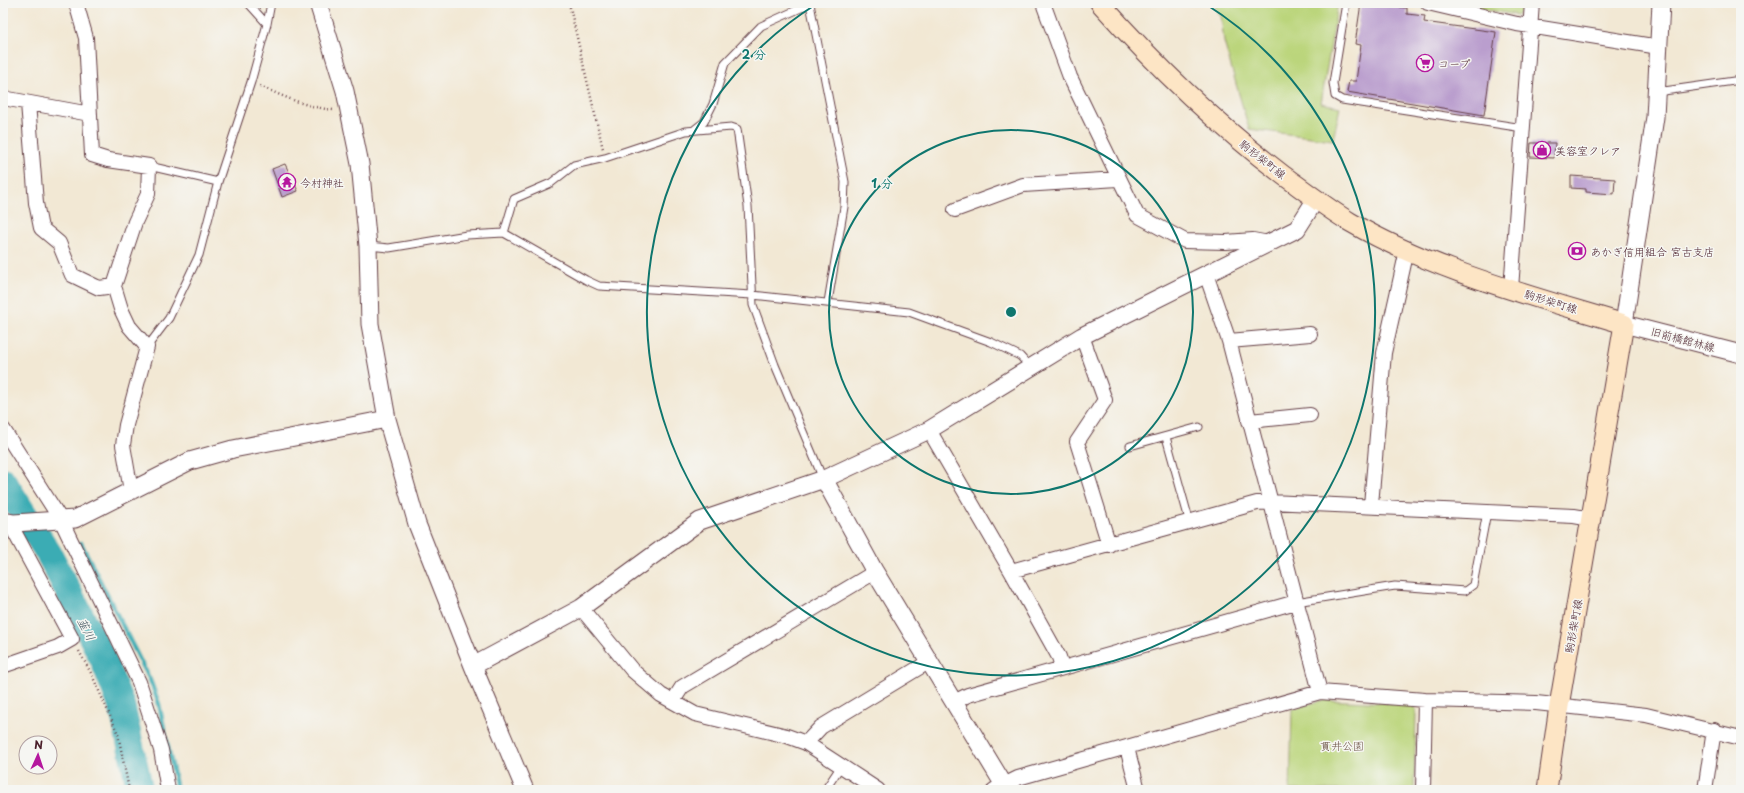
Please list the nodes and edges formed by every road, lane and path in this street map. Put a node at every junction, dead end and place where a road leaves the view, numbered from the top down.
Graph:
1 (76, 3) edge
2 (248, 3) edge
3 (271, 3) edge
4 (318, 3) edge
5 (569, 3) edge
6 (811, 3) edge
7 (1043, 3) edge
8 (1100, 3) edge
9 (1346, 3) edge
10 (1428, 3) edge
11 (1532, 3) edge
12 (1661, 3) edge
13 (267, 24) junction
14 (1530, 25) junction
15 (1659, 47) junction
16 (1741, 80) edge
17 (251, 82) junction
18 (1656, 92) junction
19 (3, 98) edge
20 (28, 103) junction
21 (350, 112) junction
22 (90, 114) junction
23 (1523, 128) junction
24 (695, 129) junction
25 (605, 158) junction
26 (149, 166) junction
27 (1118, 179) junction
28 (218, 182) junction
29 (1316, 199) junction
30 (955, 210) dead end
31 (504, 234) junction
32 (1269, 243) junction
33 (368, 246) junction
34 (1406, 250) junction
35 (1206, 274) junction
36 (114, 286) junction
37 (1511, 289) junction
38 (752, 295) junction
39 (828, 302) junction
40 (1624, 324) junction
41 (1310, 334) dead end
42 (1082, 336) junction
43 (1229, 341) junction
44 (148, 347) junction
45 (1741, 354) edge
46 (1030, 368) junction
47 (1310, 415) dead end
48 (387, 419) junction
49 (1249, 421) junction
50 (1199, 427) dead end
51 (3, 428) edge
52 (929, 430) junction
53 (1166, 437) junction
54 (1130, 446) dead end
55 (824, 479) junction
56 (131, 492) junction
57 (1270, 502) junction
58 (1371, 505) junction
59 (1487, 512) junction
60 (1591, 519) junction
61 (58, 520) junction
62 (9, 522) edge
63 (1190, 523) junction
64 (1109, 545) junction
65 (1011, 571) junction
66 (875, 572) junction
67 (1296, 602) junction
68 (581, 608) junction
69 (72, 639) junction
70 (930, 661) junction
71 (3, 666) edge
72 (473, 666) junction
73 (1062, 667) junction
74 (1320, 692) junction
75 (1425, 700) junction
76 (673, 701) junction
77 (954, 702) junction
78 (1559, 706) junction
79 (1714, 730) junction
80 (1741, 738) edge
81 (806, 743) junction
82 (1127, 748) junction
83 (841, 766) junction
84 (1002, 788) edge
85 (129, 790) edge
86 (168, 790) edge
87 (525, 790) edge
88 (825, 790) edge
89 (878, 790) edge
90 (1138, 790) edge
91 (1423, 790) edge
92 (1547, 790) edge
93 (1705, 790) edge

1 - 22 street
2 - 13 lane
3 - 13 lane
4 - 21 street
5 - 25 path
6 - 24 lane
6 - 39 lane
7 - 27 street
8 - 29 main road, 駒形柴町線
9 - 23 lane
10 - 14 street
11 - 14 street
12 - 15 street
13 - 17 lane
14 - 15 street
14 - 23 street
15 - 18 street
16 - 18 lane
17 - 21 path
17 - 28 lane
18 - 40 street
19 - 20 street
20 - 22 street
20 - 36 street
21 - 33 street
22 - 26 street
23 - 37 street
24 - 25 lane
24 - 38 lane
25 - 31 lane
26 - 28 lane
26 - 36 street
27 - 30 street
27 - 32 street
28 - 44 lane
29 - 32 street
29 - 34 main road, 駒形柴町線
31 - 33 lane
31 - 38 lane
32 - 35 street
33 - 48 street
34 - 37 main road, 駒形柴町線
34 - 58 street
35 - 42 street
35 - 43 street
36 - 44 street
37 - 40 main road, 駒形柴町線
38 - 39 lane
38 - 55 lane
39 - 46 lane
40 - 45 street, 旧前橋館林線
40 - 60 main road, 駒形柴町線
41 - 43 street
42 - 46 street
42 - 64 street
43 - 49 street
44 - 56 street
46 - 52 street
47 - 49 street
48 - 56 street
48 - 72 street
49 - 57 street
50 - 53 lane
51 - 61 street
52 - 55 street
52 - 65 street
53 - 54 lane
53 - 63 lane
55 - 66 street
55 - 68 street
56 - 61 street
57 - 58 street
57 - 63 street
57 - 67 street
58 - 59 street
59 - 60 street
59 - 67 lane
60 - 78 main road, 駒形柴町線
61 - 62 street
61 - 86 street
62 - 69 street
63 - 64 street
64 - 65 street
65 - 73 street
66 - 70 street
66 - 76 street
67 - 73 street
67 - 74 street
68 - 72 street
68 - 76 street
69 - 71 street
69 - 85 path
70 - 77 street
70 - 81 street
72 - 87 street
73 - 77 street
74 - 75 street
74 - 82 street
75 - 78 street
75 - 91 street
76 - 81 street
77 - 84 street
78 - 79 street
78 - 92 main road, 駒形柴町線
79 - 80 street
79 - 93 street
81 - 83 street
82 - 84 street
82 - 90 street
83 - 88 lane
83 - 89 street

